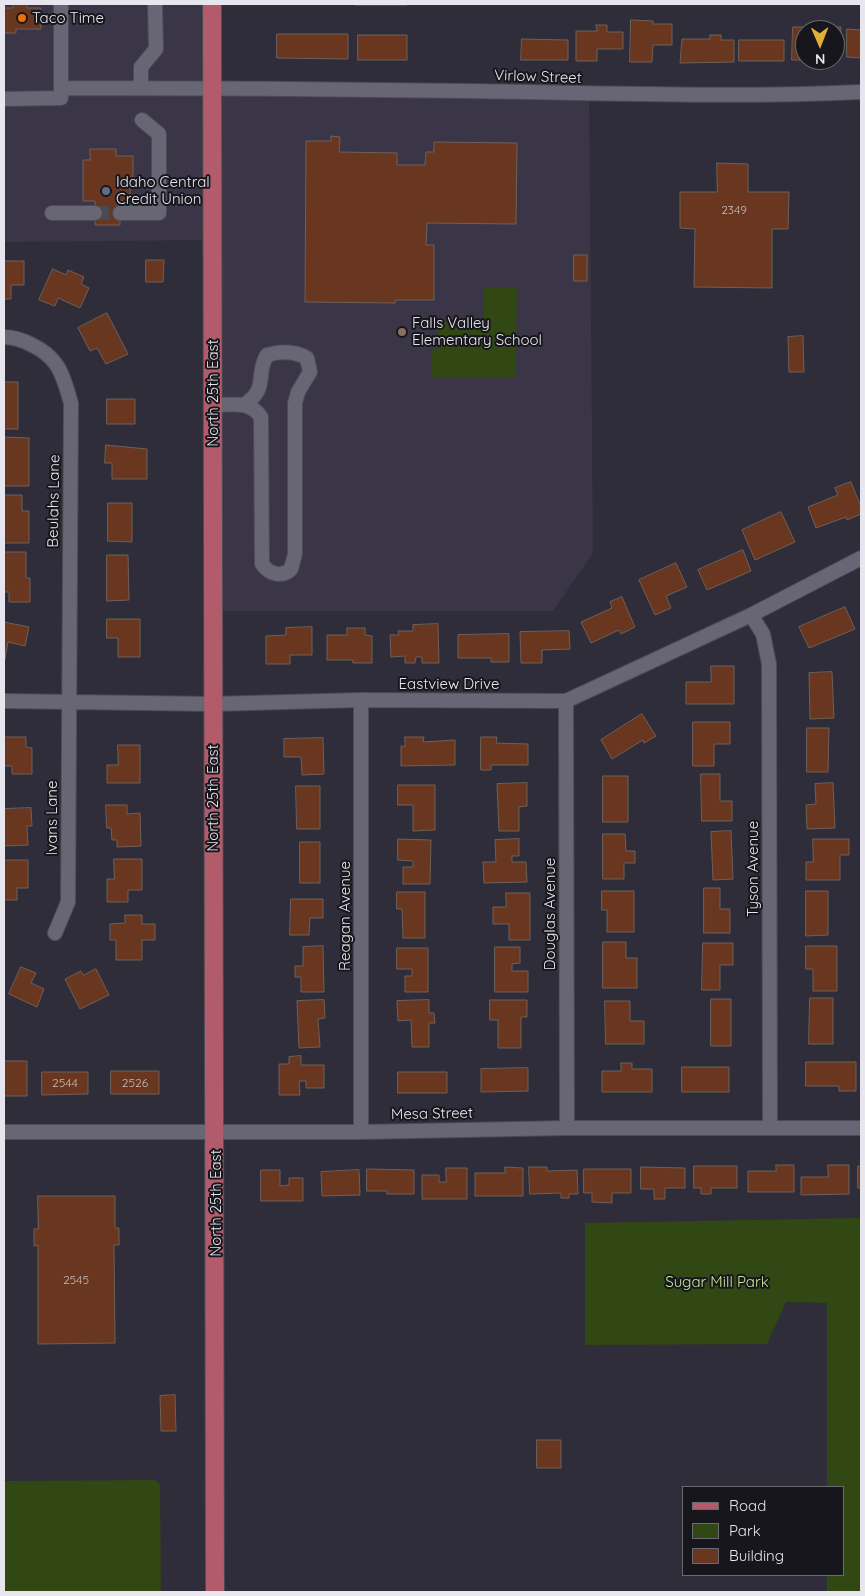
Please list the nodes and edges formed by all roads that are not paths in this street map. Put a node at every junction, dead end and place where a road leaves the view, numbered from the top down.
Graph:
1 (61, 4) edge
2 (155, 4) edge
3 (212, 4) edge
4 (61, 88) junction
5 (141, 88) junction
6 (213, 88) junction
7 (861, 92) edge
8 (4, 99) edge
9 (142, 120) dead end
10 (52, 213) dead end
11 (95, 213) tunnel mouth
12 (120, 213) tunnel mouth
13 (4, 337) edge
14 (245, 404) junction
15 (213, 405) junction
16 (861, 558) edge
17 (751, 614) junction
18 (360, 700) junction
19 (4, 701) edge
20 (68, 701) junction
21 (566, 701) junction
22 (212, 704) junction
23 (55, 933) dead end
24 (567, 1128) junction
25 (770, 1128) junction
26 (861, 1128) edge
27 (4, 1132) edge
28 (216, 1132) junction
29 (361, 1132) junction
30 (215, 1592) edge

1 - 4 street
2 - 5 street
3 - 6 main road, North 25th East
4 - 5 street, Virlow Street
4 - 8 street
5 - 6 street, Virlow Street
6 - 7 street, Virlow Street
6 - 15 main road, North 25th East
9 - 12 street
10 - 11 street
13 - 20 street, Beulahs Lane
14 - 14 street
14 - 15 street
15 - 22 main road, North 25th East
16 - 17 street, Eastview Drive
17 - 21 street, Eastview Drive
17 - 25 street, Tyson Avenue
18 - 21 street, Eastview Drive
18 - 22 street, Eastview Drive
18 - 29 street, Reagan Avenue
19 - 20 street, Eastview Drive
20 - 22 street, Eastview Drive
20 - 23 street, Ivans Lane
21 - 24 street, Douglas Avenue
22 - 28 main road, North 25th East
24 - 25 street, Mesa Street
24 - 29 street, Mesa Street
25 - 26 street, Mesa Street
27 - 28 street, Mesa Street
28 - 29 street, Mesa Street
28 - 30 main road, North 25th East

